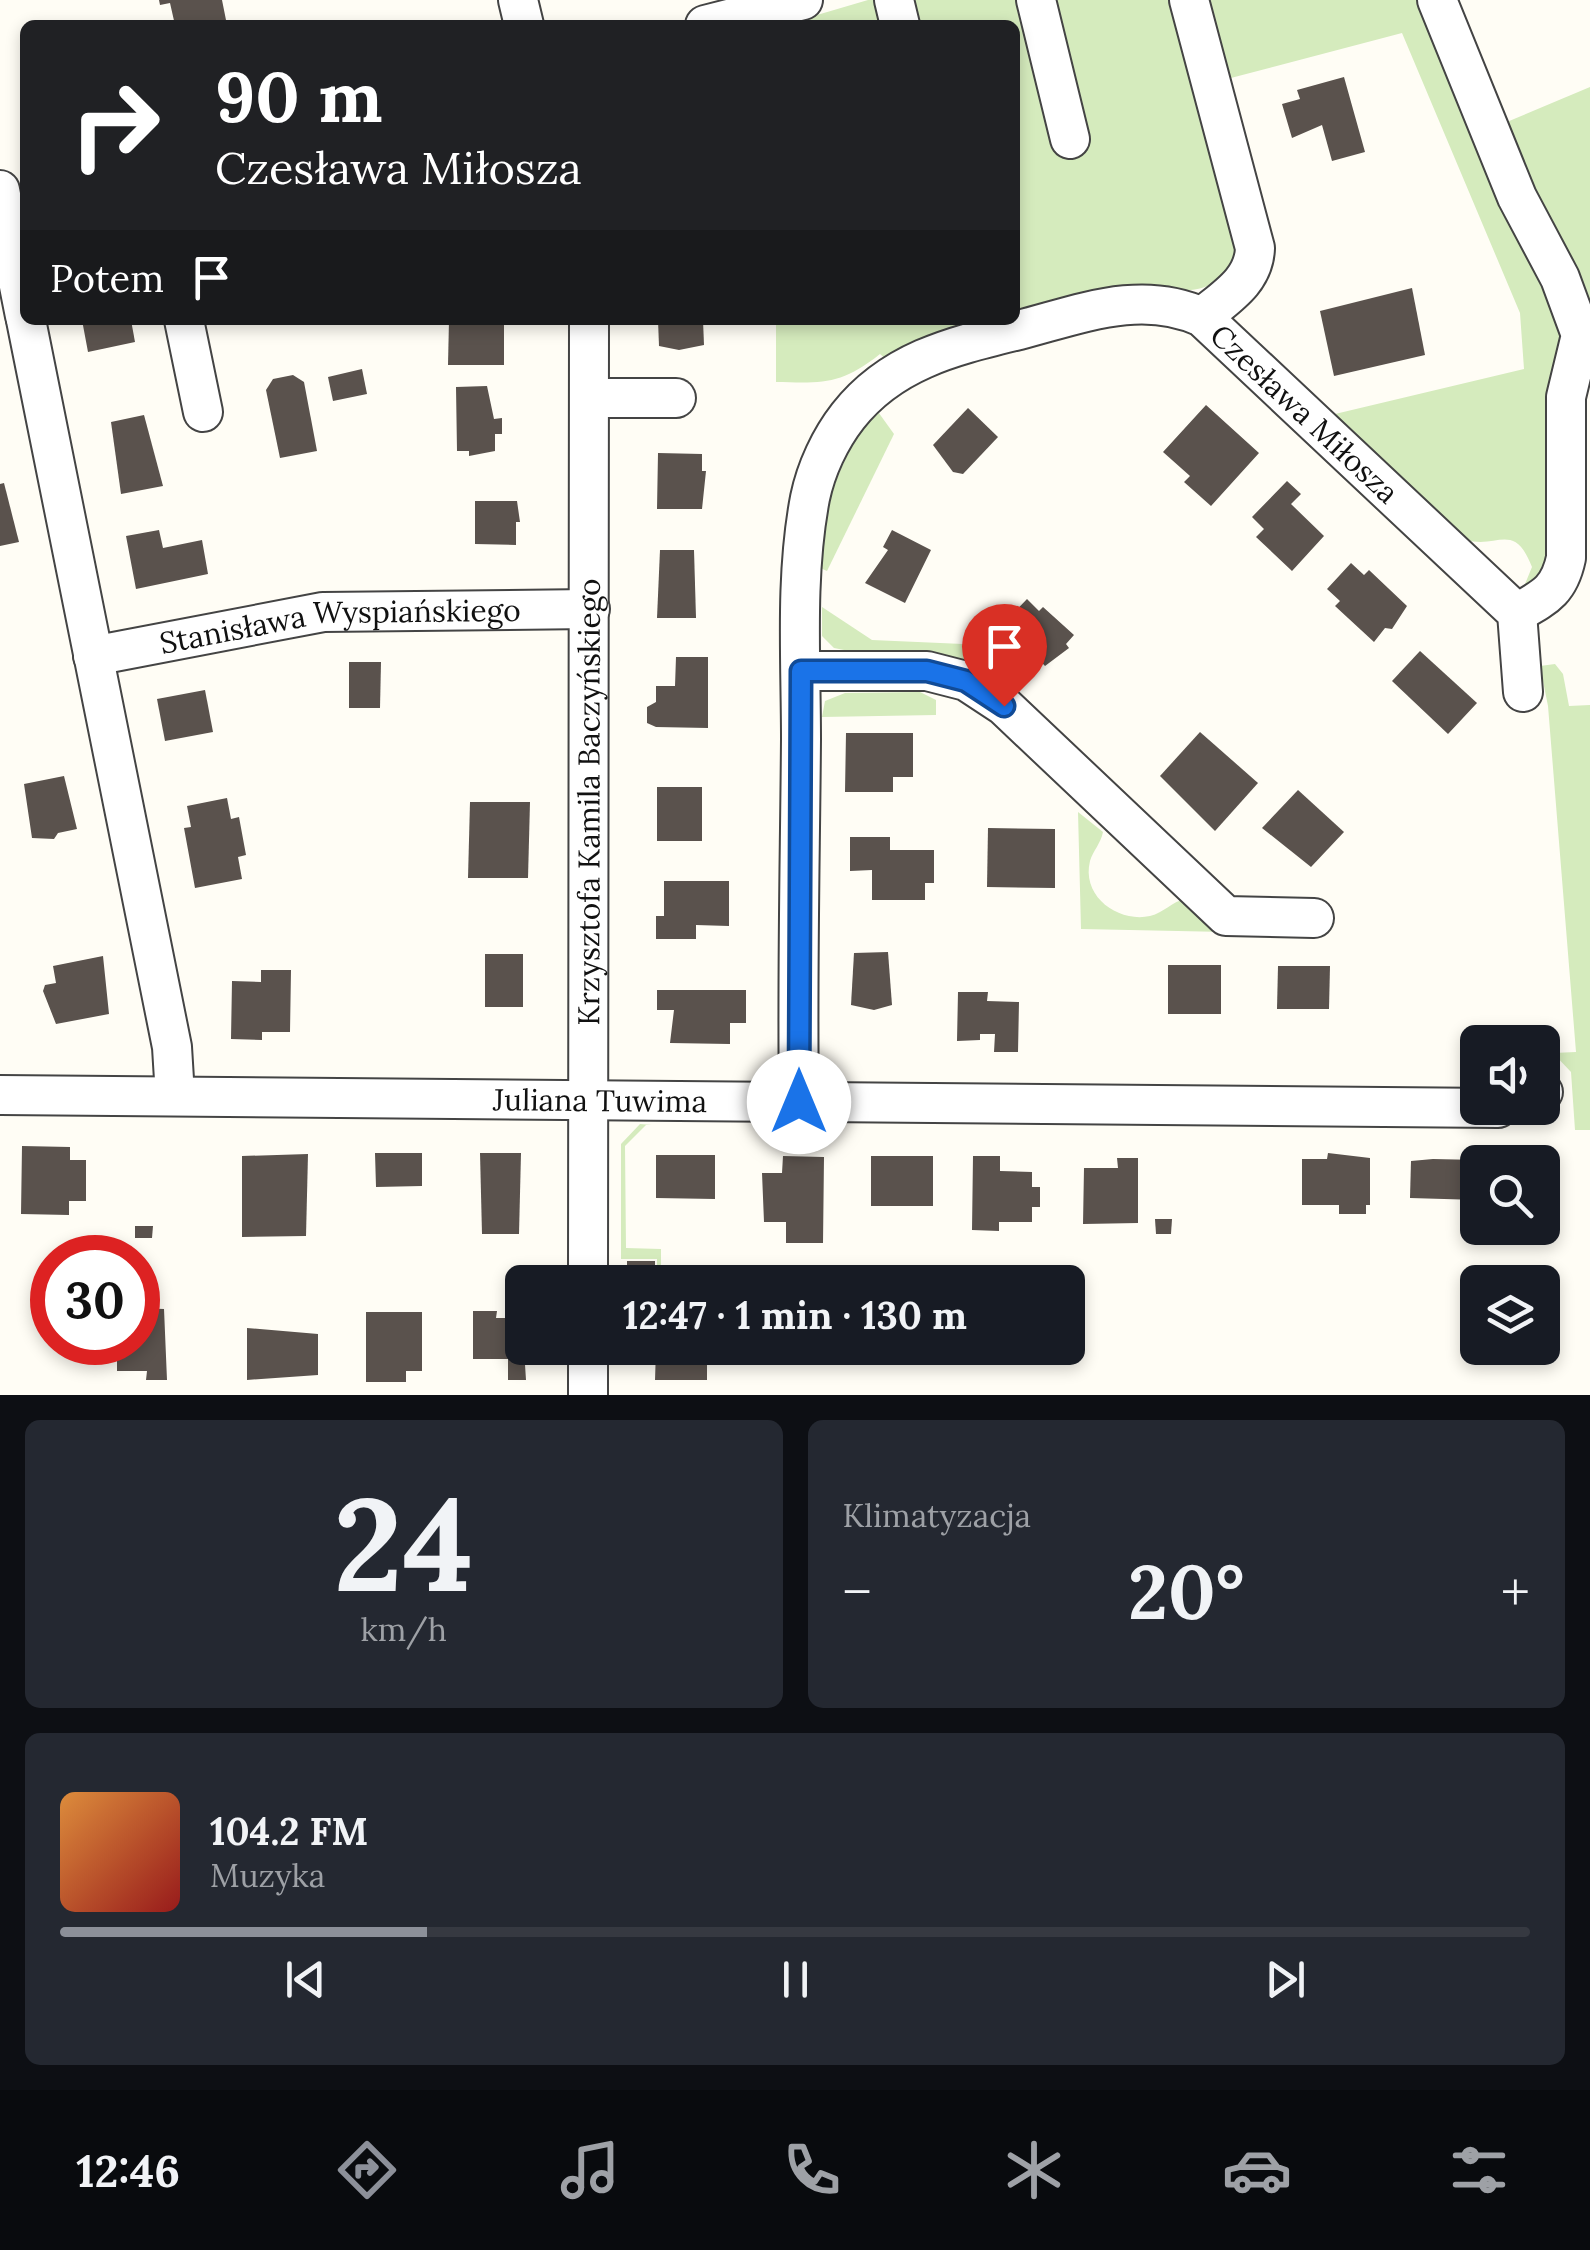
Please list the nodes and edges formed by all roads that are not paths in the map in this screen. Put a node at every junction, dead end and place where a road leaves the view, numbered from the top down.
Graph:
1 (803, 0) edge
2 (1036, 0) edge
3 (1188, 0) edge
4 (1437, 0) edge
5 (759, 18) edge
6 (1070, 138) dead end
7 (0, 190) edge
8 (19, 260) edge
9 (1202, 317) junction
10 (26, 325) edge
11 (185, 325) edge
12 (588, 325) edge
13 (1585, 334) edge
14 (591, 398) junction
15 (676, 398) dead end
16 (203, 412) dead end
17 (590, 609) junction
18 (1517, 614) junction
19 (94, 656) junction
20 (801, 671) junction
21 (1524, 692) dead end
22 (1314, 918) dead end
23 (0, 1095) edge
24 (175, 1096) junction
25 (589, 1102) junction
26 (799, 1102) junction
27 (1460, 1108) edge
28 (588, 1265) edge
29 (588, 1365) edge
30 (588, 1395) edge

1 - 5 street
2 - 6 street
3 - 9 street
4 - 13 street
7 - 8 street
9 - 18 street, Czesława Miłosza
9 - 20 street, Czesława Miłosza
10 - 19 street
11 - 16 street
12 - 14 street, Krzysztofa Kamila Baczyńskiego
13 - 18 street
14 - 15 street
14 - 17 street, Krzysztofa Kamila Baczyńskiego
17 - 19 street, Stanisława Wyspiańskiego
17 - 25 street, Krzysztofa Kamila Baczyńskiego
18 - 21 street
19 - 24 street
20 - 22 street
20 - 26 street, Czesława Miłosza
23 - 24 street, Juliana Tuwima
24 - 25 street, Juliana Tuwima
25 - 26 street, Juliana Tuwima
25 - 28 street, Krzysztofa Kamila Baczyńskiego
26 - 27 street, Juliana Tuwima
29 - 30 street

